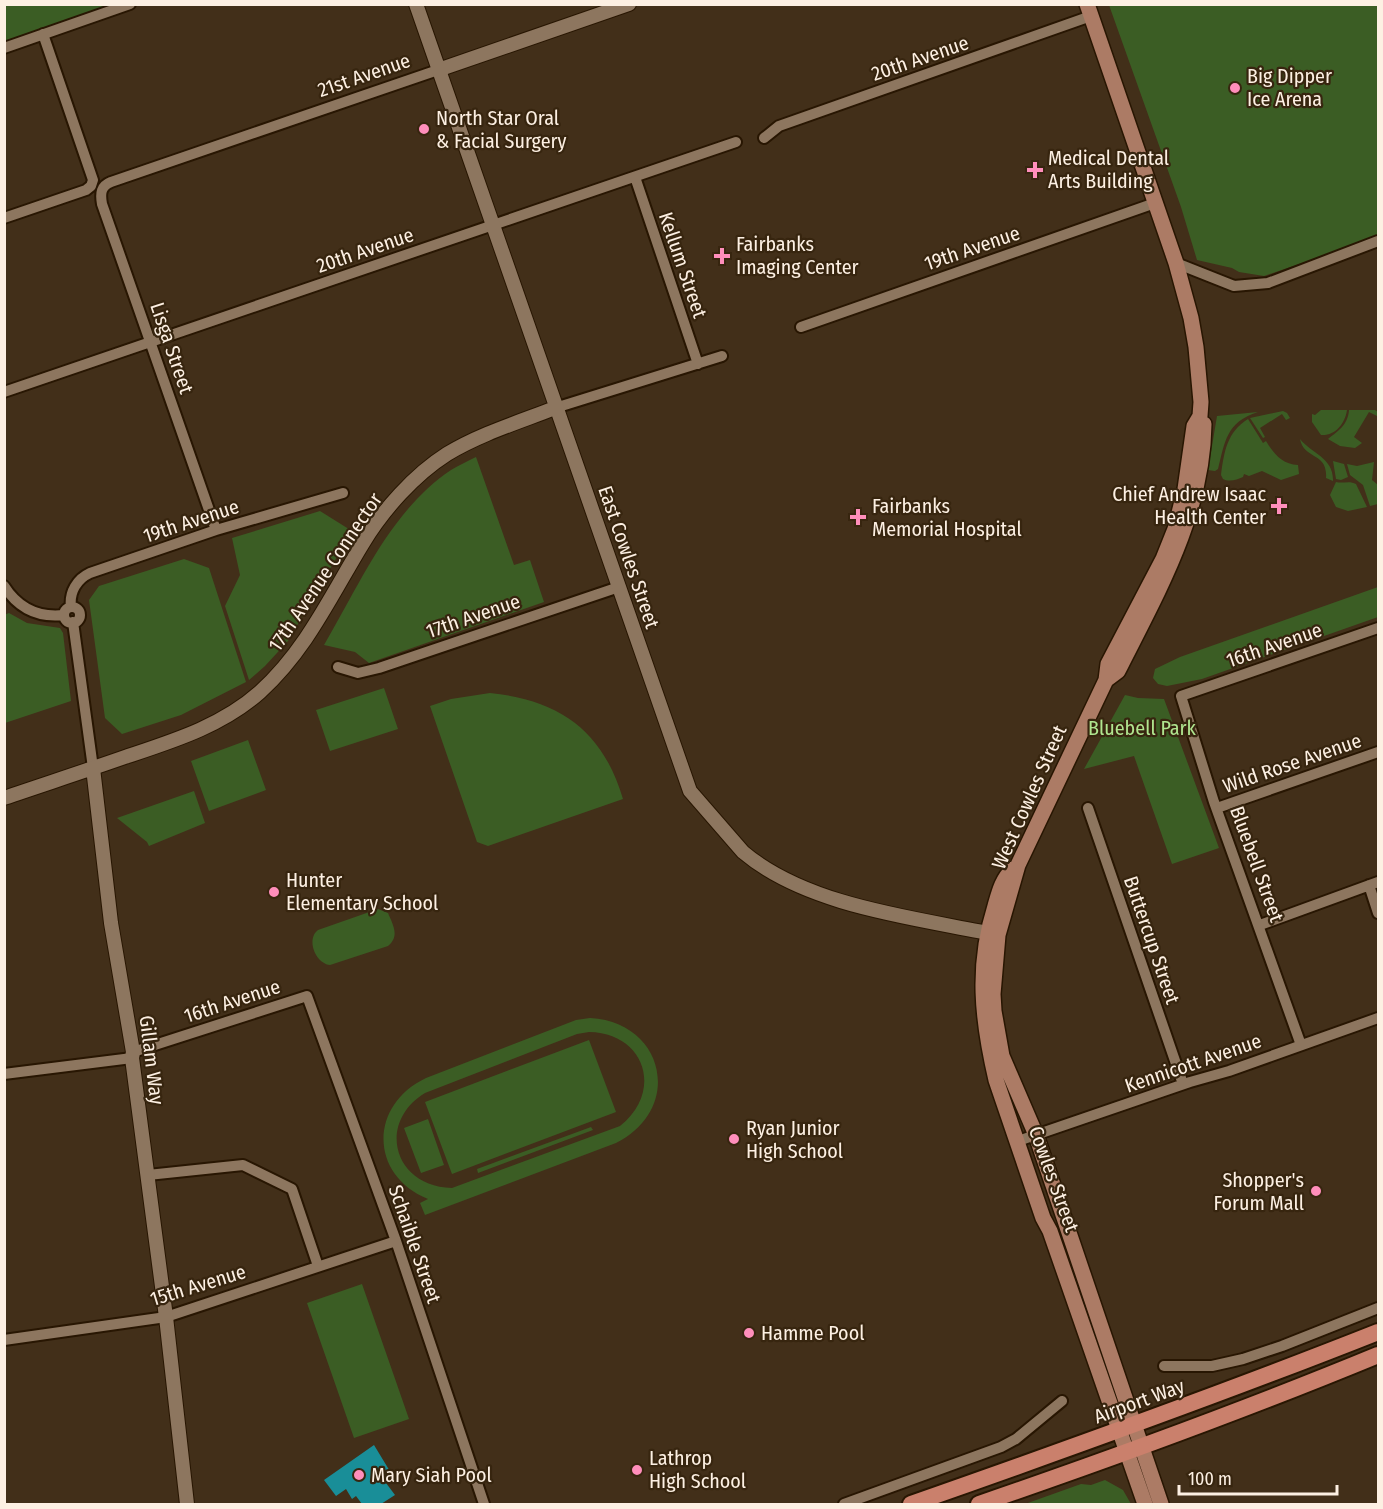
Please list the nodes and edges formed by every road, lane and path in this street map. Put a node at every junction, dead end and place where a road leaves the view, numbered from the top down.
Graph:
1 (130, 4) edge
2 (416, 4) edge
3 (628, 4) edge
4 (1089, 10) edge
5 (43, 34) junction
6 (4, 48) edge
7 (438, 70) junction
8 (764, 138) dead end
9 (736, 142) dead end
10 (635, 177) junction
11 (111, 182) joint
12 (1155, 203) junction
13 (4, 218) edge
14 (492, 226) junction
15 (1378, 241) edge
16 (1176, 263) junction
17 (801, 327) dead end
18 (150, 342) junction
19 (722, 356) dead end
20 (698, 364) junction
21 (4, 392) edge
22 (555, 408) junction
23 (343, 493) dead end
24 (216, 530) junction
25 (4, 586) edge
26 (619, 587) junction
27 (68, 611) junction
28 (1378, 627) edge
29 (338, 667) dead end
30 (1181, 696) joint
31 (1378, 752) edge
32 (93, 768) junction
33 (4, 798) edge
34 (1088, 808) dead end
35 (1217, 808) junction
36 (1374, 884) edge
37 (1378, 913) edge
38 (1260, 926) junction
39 (992, 933) junction
40 (307, 996) joint
41 (1378, 1018) edge
42 (1301, 1044) junction
43 (133, 1055) junction
44 (4, 1074) edge
45 (1183, 1084) junction
46 (1036, 1135) junction
47 (1018, 1141) junction
48 (148, 1175) junction
49 (396, 1241) junction
50 (318, 1266) junction
51 (1378, 1308) edge
52 (166, 1317) junction
53 (1378, 1332) edge
54 (4, 1340) edge
55 (1378, 1355) edge
56 (1164, 1366) dead end
57 (1062, 1401) dead end
58 (1127, 1428) junction
59 (1134, 1450) junction
60 (187, 1504) edge
61 (484, 1504) edge
62 (844, 1504) edge
63 (911, 1504) edge
64 (979, 1504) edge
65 (1145, 1504) edge
66 (1161, 1504) edge

1 - 5 street
2 - 7 street, East Cowles Street
3 - 7 street, 21st Avenue
4 - 8 street, 20th Avenue
4 - 12 main road, West Cowles Street
5 - 6 street
5 - 13 street
7 - 11 street, 21st Avenue
7 - 14 street, East Cowles Street
9 - 10 street, 20th Avenue
10 - 14 street, 20th Avenue
10 - 20 street, Kellum Street
11 - 18 street, Lisga Street
12 - 16 main road, West Cowles Street
12 - 17 street, 19th Avenue
14 - 18 street, 20th Avenue
14 - 22 street, East Cowles Street
15 - 16 street
16 - 39 main road, West Cowles Street
18 - 21 street, 20th Avenue
18 - 24 street, Lisga Street
19 - 20 street
20 - 22 street
22 - 26 street, East Cowles Street
22 - 32 street, 17th Avenue Connector
23 - 24 street, 19th Avenue
24 - 27 street, 19th Avenue
25 - 27 street
26 - 29 street, 17th Avenue
26 - 39 street, East Cowles Street
27 - 32 street, Gillam Way
28 - 30 street, 16th Avenue
30 - 35 street, Bluebell Street
31 - 35 street, Wild Rose Avenue
32 - 33 street
32 - 43 street, Gillam Way
34 - 45 street, Buttercup Street
35 - 38 street, Bluebell Street
36 - 37 street
36 - 38 street
38 - 42 street, Bluebell Street
39 - 46 main road, Cowles Street
39 - 47 main road, Cowles Street
40 - 43 street, 16th Avenue
40 - 49 street, Schaible Street
41 - 42 street, Kennicott Avenue
42 - 45 street, Kennicott Avenue
43 - 44 street, 16th Avenue
43 - 48 street, Gillam Way
45 - 46 street, Kennicott Avenue
46 - 47 street, Kennicott Avenue
46 - 58 main road, Cowles Street
47 - 58 main road, Cowles Street
48 - 50 street
48 - 52 street, Gillam Way
49 - 50 street, 15th Avenue
49 - 61 street, Schaible Street
50 - 52 street, 15th Avenue
51 - 56 street
52 - 54 street, 15th Avenue
52 - 60 street, Gillam Way
53 - 58 main road, Airport Way
55 - 59 main road
57 - 62 street
58 - 59 main road, Cowles Street
58 - 63 main road, Airport Way
59 - 64 main road
59 - 65 main road, Cowles Street
59 - 66 main road, Cowles Street

